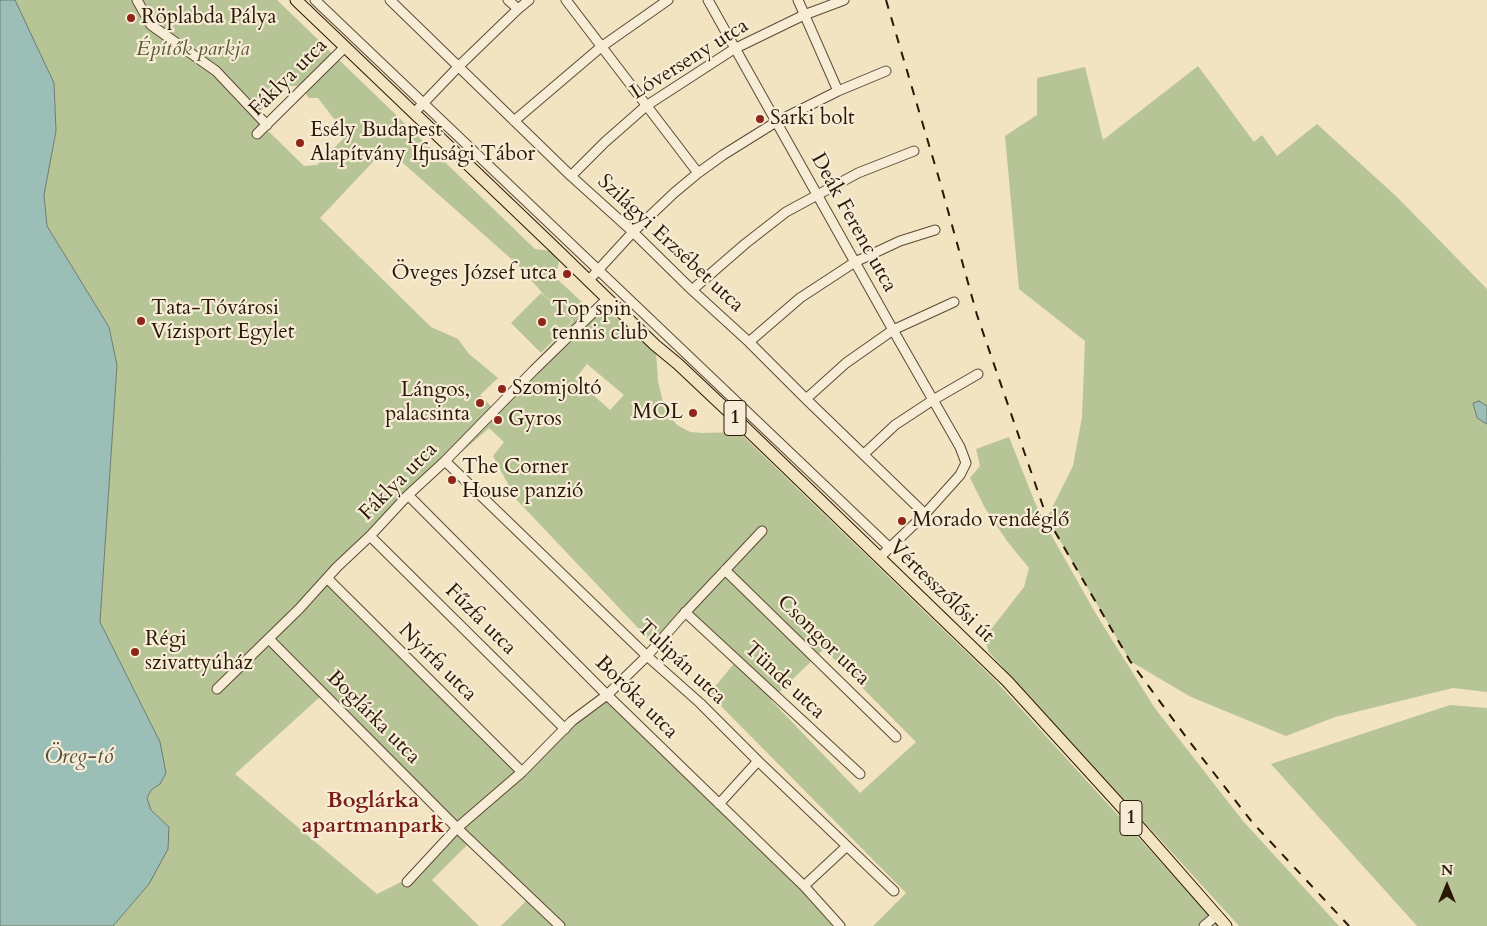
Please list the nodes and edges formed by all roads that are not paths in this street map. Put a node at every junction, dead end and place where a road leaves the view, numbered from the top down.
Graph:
1 (137, 0) edge
2 (296, 0) edge
3 (315, 0) edge
4 (390, 0) edge
5 (508, 0) edge
6 (529, 0) edge
7 (566, 0) edge
8 (668, 0) edge
9 (708, 0) edge
10 (798, 0) edge
11 (844, 0) edge
12 (518, 9) junction
13 (804, 15) junction
14 (600, 46) junction
15 (345, 47) junction
16 (734, 49) junction
17 (459, 66) junction
18 (886, 71) dead end
19 (838, 92) junction
20 (423, 103) junction
21 (646, 106) junction
22 (414, 112) junction
23 (514, 121) junction
24 (776, 122) junction
25 (267, 124) junction
26 (257, 134) dead end
27 (914, 151) dead end
28 (698, 173) junction
29 (571, 176) junction
30 (817, 194) junction
31 (935, 230) dead end
32 (634, 232) junction
33 (854, 262) junction
34 (598, 269) junction
35 (589, 280) junction
36 (692, 290) junction
37 (607, 299) junction
38 (954, 302) dead end
39 (892, 330) junction
40 (749, 342) junction
41 (978, 374) dead end
42 (806, 400) junction
43 (933, 400) junction
44 (864, 454) junction
45 (445, 461) junction
46 (831, 491) junction
47 (408, 495) junction
48 (821, 502) junction
49 (925, 514) junction
50 (762, 531) dead end
51 (370, 536) junction
52 (890, 548) junction
53 (879, 558) junction
54 (726, 570) junction
55 (327, 578) junction
56 (685, 612) junction
57 (269, 638) junction
58 (647, 656) junction
59 (217, 689) dead end
60 (607, 695) junction
61 (565, 729) junction
62 (896, 737) dead end
63 (758, 761) junction
64 (522, 772) junction
65 (860, 774) dead end
66 (719, 804) junction
67 (457, 828) junction
68 (848, 846) junction
69 (407, 882) dead end
70 (804, 886) junction
71 (894, 892) dead end
72 (1217, 915) junction
73 (560, 926) edge
74 (840, 926) edge
75 (1204, 926) edge
76 (1226, 926) edge

1 - 25 street
2 - 15 main road, Vértesszőlősi út / 1
3 - 20 street, Vértesszőlősi út
4 - 17 street, Szilágyi Erzsébet utca
5 - 12 street
6 - 12 street
7 - 14 street
8 - 14 street
9 - 16 street, Deák Ferenc utca
10 - 13 street
11 - 13 street, Lóverseny utca
12 - 17 street
13 - 16 street, Lóverseny utca
13 - 19 street
14 - 21 street
14 - 23 street
15 - 22 main road, Vértesszőlősi út / 1
15 - 25 street, Fáklya utca
16 - 21 street, Lóverseny utca
16 - 24 street, Deák Ferenc utca
17 - 20 street
17 - 23 street, Szilágyi Erzsébet utca
18 - 19 street
19 - 24 street
20 - 22 street
20 - 34 street, Vértesszőlősi út
21 - 28 street
21 - 29 street, Lóverseny utca
22 - 35 main road, Vértesszőlősi út / 1
23 - 29 street, Szilágyi Erzsébet utca
24 - 28 street
24 - 30 street, Deák Ferenc utca
25 - 26 street, Fáklya utca
27 - 30 street
28 - 32 street
29 - 32 street, Szilágyi Erzsébet utca
30 - 33 street, Deák Ferenc utca
30 - 36 street
31 - 33 street
32 - 34 street
32 - 36 street, Szilágyi Erzsébet utca
33 - 39 street, Deák Ferenc utca
33 - 40 street
34 - 35 street
34 - 46 street, Vértesszőlősi út
35 - 37 main road, Vértesszőlősi út / 1
36 - 40 street, Szilágyi Erzsébet utca
37 - 45 street, Fáklya utca
37 - 48 main road, Vértesszőlősi út / 1
38 - 39 street
39 - 42 street
39 - 43 street, Deák Ferenc utca
40 - 42 street, Szilágyi Erzsébet utca
41 - 43 street
42 - 44 street, Szilágyi Erzsébet utca
43 - 44 street
43 - 49 street, Deák Ferenc utca
44 - 49 street, Szilágyi Erzsébet utca
45 - 47 street, Fáklya utca
45 - 58 street, Tulipán utca
46 - 48 street
46 - 52 street, Vértesszőlősi út
47 - 51 street, Fáklya utca
47 - 60 street, Boróka utca
48 - 53 main road, Vértesszőlősi út / 1
49 - 52 street
50 - 54 street
51 - 55 street, Fáklya utca
51 - 61 street, Fűzfa utca
52 - 53 street
53 - 72 main road, Vértesszőlősi út / 1
54 - 56 street
54 - 62 street, Csongor utca
55 - 57 street, Fáklya utca
55 - 64 street, Nyírfa utca
56 - 58 street
56 - 65 street, Tünde utca
57 - 59 street, Fáklya utca
57 - 67 street, Boglárka utca
58 - 60 street
58 - 63 street, Tulipán utca
60 - 61 street
60 - 66 street, Boróka utca
61 - 64 street
63 - 66 street
63 - 68 street, Tulipán utca
64 - 67 street
66 - 70 street, Boróka utca
67 - 69 street
67 - 73 street, Boglárka utca
68 - 70 street
68 - 71 street, Tulipán utca
70 - 74 street, Boróka utca
72 - 75 street
72 - 76 main road, 1

